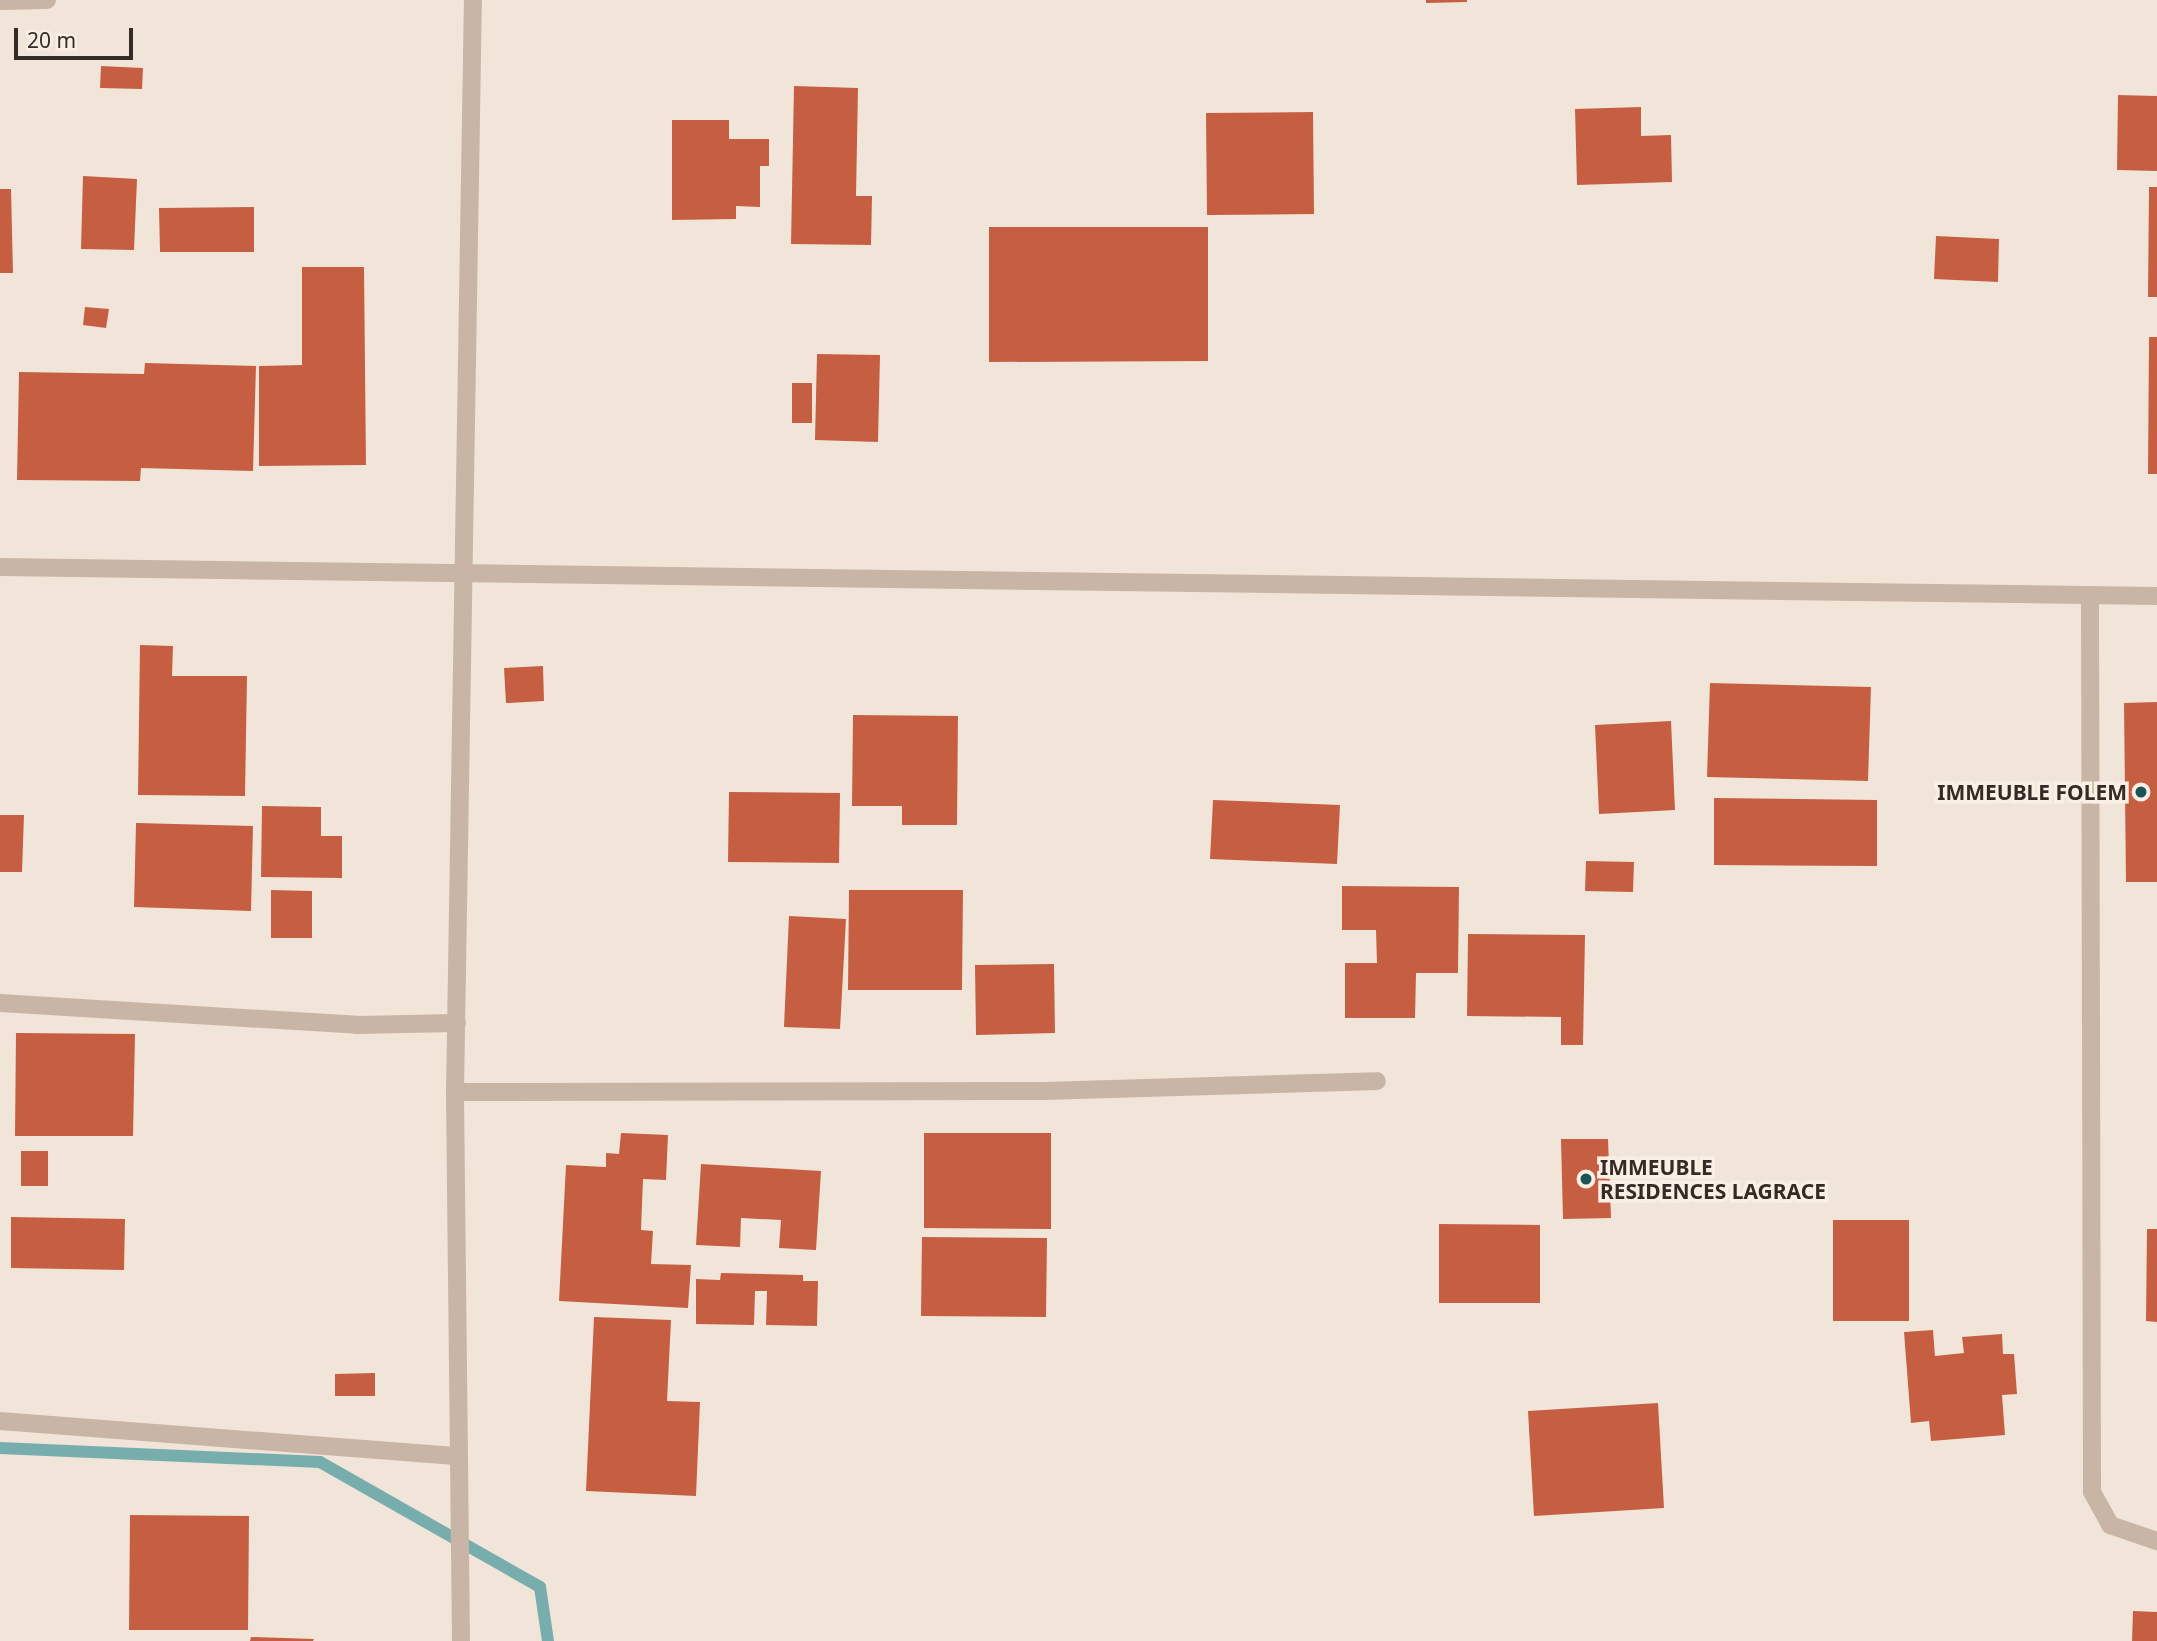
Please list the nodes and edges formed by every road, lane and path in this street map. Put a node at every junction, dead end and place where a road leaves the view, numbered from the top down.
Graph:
1 (47, 0) edge
2 (473, 0) edge
3 (0, 1) edge
4 (0, 567) edge
5 (467, 570) junction
6 (2157, 596) edge
7 (2090, 597) junction
8 (0, 1003) edge
9 (457, 1023) junction
10 (1377, 1081) dead end
11 (455, 1092) junction
12 (0, 1421) edge
13 (456, 1456) junction
14 (2157, 1541) edge
15 (461, 1641) edge

1 - 3 street
2 - 5 street
4 - 5 street
5 - 7 street
5 - 9 street
6 - 7 street
7 - 14 street
8 - 9 street
9 - 11 street
10 - 11 street
11 - 13 street
12 - 13 street
13 - 15 street

